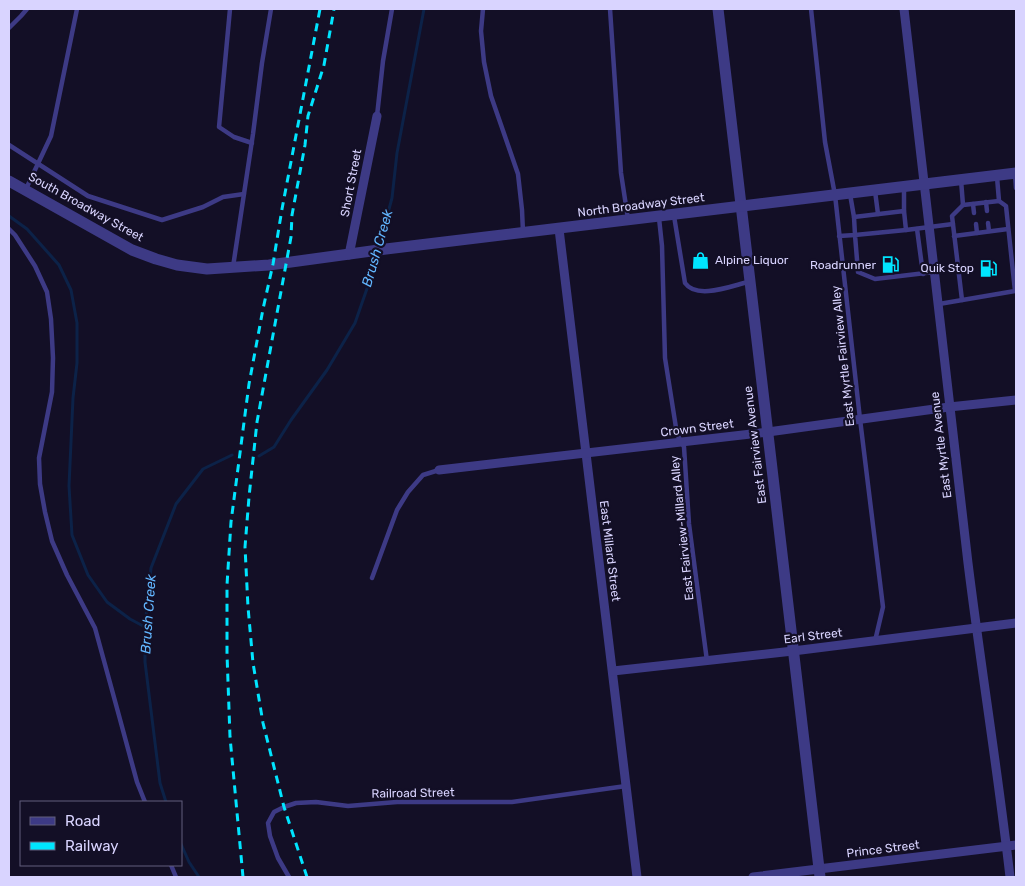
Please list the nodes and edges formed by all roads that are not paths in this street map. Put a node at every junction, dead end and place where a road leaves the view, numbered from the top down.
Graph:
1 (27, 9) edge
2 (77, 9) edge
3 (230, 9) edge
4 (272, 9) edge
5 (392, 9) edge
6 (483, 9) edge
7 (610, 9) edge
8 (718, 9) edge
9 (812, 9) edge
10 (904, 9) edge
11 (9, 28) edge
12 (377, 116) joint
13 (252, 143) junction
14 (9, 145) edge
15 (38, 164) junction
16 (1015, 173) edge
17 (997, 176) junction
18 (9, 180) edge
19 (961, 180) junction
20 (925, 184) junction
21 (904, 186) junction
22 (1016, 188) edge
23 (26, 190) junction
24 (875, 190) junction
25 (849, 193) junction
26 (244, 194) junction
27 (835, 195) junction
28 (999, 201) junction
29 (986, 202) junction
30 (973, 204) junction
31 (963, 205) junction
32 (741, 206) junction
33 (904, 211) junction
34 (987, 211) dead end
35 (974, 213) dead end
36 (878, 214) junction
37 (674, 215) junction
38 (658, 216) junction
39 (854, 217) junction
40 (628, 220) junction
41 (988, 223) dead end
42 (953, 224) junction
43 (976, 224) dead end
44 (930, 227) junction
45 (9, 229) edge
46 (559, 229) junction
47 (917, 229) junction
48 (1008, 229) junction
49 (906, 230) junction
50 (989, 231) junction
51 (523, 233) junction
52 (977, 233) junction
53 (855, 235) junction
54 (840, 236) junction
55 (954, 236) junction
56 (349, 255) junction
57 (269, 265) joint
58 (233, 268) junction
59 (935, 272) junction
60 (923, 274) junction
61 (750, 282) junction
62 (962, 300) junction
63 (938, 304) junction
64 (1016, 400) edge
65 (949, 407) junction
66 (860, 420) junction
67 (768, 432) junction
68 (682, 442) junction
69 (585, 453) junction
70 (439, 470) joint
71 (372, 578) dead end
72 (1016, 623) edge
73 (976, 628) junction
74 (875, 641) junction
75 (793, 651) junction
76 (707, 661) junction
77 (613, 671) junction
78 (626, 786) junction
79 (145, 801) edge
80 (1016, 845) edge
81 (1006, 846) junction
82 (819, 874) edge
83 (289, 877) edge
84 (637, 877) edge
85 (753, 877) edge
86 (1010, 877) edge

1 - 11 lane
2 - 15 lane
3 - 13 lane
4 - 13 lane
5 - 12 lane
6 - 51 lane
7 - 40 lane
8 - 32 street, East Fairview Avenue
9 - 27 lane, East Myrtle Fairview Alley
10 - 20 street, East Myrtle Avenue
12 - 56 street, Short Street
13 - 26 lane
14 - 15 lane
15 - 23 lane
15 - 26 lane
16 - 17 street, North Broadway Street
16 - 22 lane
17 - 19 street, North Broadway Street
17 - 28 lane
18 - 23 street, South Broadway Street
19 - 20 street, North Broadway Street
19 - 31 lane
20 - 21 street, North Broadway Street
20 - 44 street, East Myrtle Avenue
21 - 24 street, North Broadway Street
21 - 33 lane
23 - 58 street, South Broadway Street
24 - 25 street, North Broadway Street
24 - 36 lane
25 - 27 street, North Broadway Street
25 - 39 lane
26 - 58 lane
27 - 32 street, North Broadway Street
27 - 54 lane, East Myrtle Fairview Alley
28 - 29 lane
28 - 48 lane
29 - 30 lane
29 - 34 lane
30 - 31 lane
30 - 35 lane
31 - 42 lane
32 - 37 street, North Broadway Street
32 - 61 street, East Fairview Avenue
33 - 36 lane
33 - 49 lane
36 - 39 lane
37 - 38 street, North Broadway Street
37 - 61 lane
38 - 40 street, North Broadway Street
38 - 68 lane, East Fairview-Millard Alley
39 - 53 lane
40 - 46 street, North Broadway Street
41 - 50 lane
42 - 44 lane
42 - 55 lane
43 - 52 lane
44 - 47 lane
44 - 59 street, East Myrtle Avenue
45 - 79 lane
46 - 51 street, North Broadway Street
46 - 69 street, East Millard Street
47 - 49 lane
47 - 60 lane
48 - 50 lane
48 - 62 lane
49 - 53 lane
50 - 52 lane
51 - 56 street, North Broadway Street
52 - 55 lane
53 - 54 lane
53 - 60 lane
54 - 66 lane, East Myrtle Fairview Alley
55 - 62 lane
56 - 57 street, North Broadway Street
57 - 58 street, South Broadway Street
59 - 60 lane
59 - 63 street, East Myrtle Avenue
61 - 67 street, East Fairview Avenue
62 - 63 lane
63 - 65 street, East Myrtle Avenue
64 - 65 street, Crown Street
65 - 66 street, Crown Street
65 - 73 street, East Myrtle Avenue
66 - 67 street, Crown Street
66 - 74 lane, East Myrtle Fairview Alley
67 - 68 street, Crown Street
67 - 75 street, East Fairview Avenue
68 - 69 street, Crown Street
68 - 76 lane, East Fairview-Millard Alley
69 - 70 street, Crown Street
69 - 77 street, East Millard Street
70 - 71 lane
72 - 73 street, Earl Street
73 - 74 street, Earl Street
73 - 81 street, East Myrtle Avenue
74 - 75 street, Earl Street
75 - 76 street, Earl Street
75 - 82 street, East Fairview Avenue
76 - 77 street, Earl Street
77 - 78 street, East Millard Street
78 - 83 lane, Railroad Street
78 - 84 street, East Millard Street
80 - 81 street, Prince Street
81 - 82 street, Prince Street
81 - 86 street, East Myrtle Avenue
82 - 85 street, Prince Street

